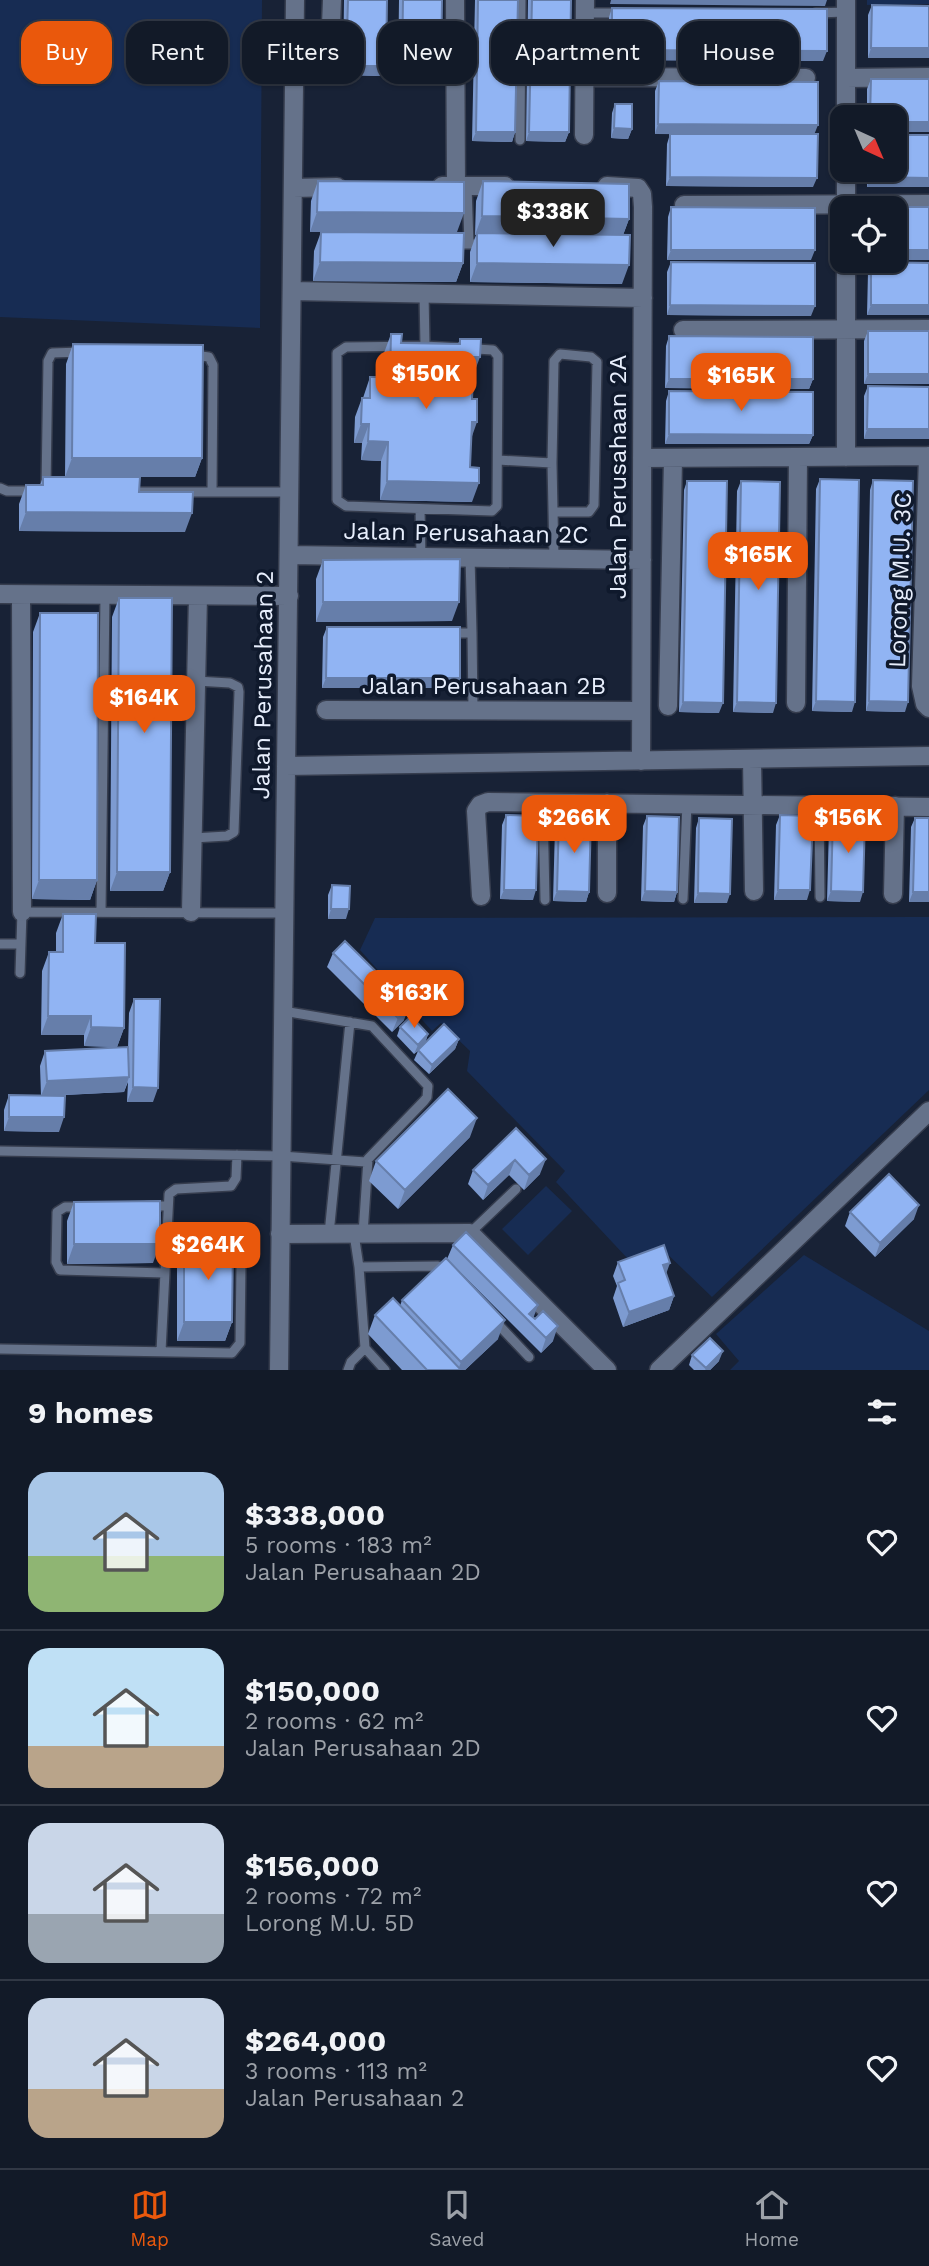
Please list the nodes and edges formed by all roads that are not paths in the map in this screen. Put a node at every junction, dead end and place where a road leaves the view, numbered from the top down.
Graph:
1 (295, 0) edge
2 (332, 0) edge
3 (455, 0) edge
4 (521, 0) edge
5 (846, 6) edge
6 (585, 7) edge
7 (626, 13) edge
8 (804, 13) edge
9 (331, 21) edge
10 (929, 77) edge
11 (664, 78) edge
12 (806, 78) dead end
13 (846, 78) junction
14 (584, 84) edge
15 (846, 105) edge
16 (584, 135) dead end
17 (520, 139) dead end
18 (429, 186) edge
19 (461, 186) junction
20 (521, 186) edge
21 (589, 186) edge
22 (361, 187) edge
23 (293, 188) junction
24 (929, 204) edge
25 (684, 205) edge
26 (907, 205) edge
27 (830, 206) edge
28 (442, 244) edge
29 (469, 244) junction
30 (496, 244) edge
31 (846, 273) edge
32 (292, 291) junction
33 (424, 293) junction
34 (643, 298) junction
35 (683, 330) dead end
36 (846, 330) junction
37 (929, 330) edge
38 (425, 346) junction
39 (97, 353) edge
40 (177, 355) edge
41 (928, 456) edge
42 (798, 457) junction
43 (846, 457) junction
44 (642, 458) junction
45 (673, 459) junction
46 (498, 460) junction
47 (552, 463) junction
48 (0, 488) edge
49 (46, 491) junction
50 (60, 492) edge
51 (115, 492) edge
52 (212, 492) junction
53 (289, 492) junction
54 (420, 509) junction
55 (553, 512) junction
56 (289, 555) junction
57 (421, 557) junction
58 (470, 557) junction
59 (554, 558) junction
60 (642, 560) junction
61 (927, 588) edge
62 (0, 594) edge
63 (21, 594) junction
64 (105, 595) junction
65 (198, 596) junction
66 (289, 596) junction
67 (445, 633) edge
68 (472, 633) junction
69 (196, 681) junction
70 (796, 703) dead end
71 (668, 706) dead end
72 (927, 706) edge
73 (326, 710) dead end
74 (473, 710) junction
75 (641, 711) junction
76 (929, 756) edge
77 (752, 759) junction
78 (641, 761) junction
79 (286, 766) junction
80 (607, 803) junction
81 (687, 803) junction
82 (753, 803) junction
83 (543, 804) junction
84 (819, 804) junction
85 (895, 806) junction
86 (929, 807) edge
87 (193, 838) junction
88 (754, 891) dead end
89 (607, 893) dead end
90 (893, 894) dead end
91 (481, 896) dead end
92 (820, 897) dead end
93 (683, 899) dead end
94 (545, 900) dead end
95 (22, 912) junction
96 (101, 912) junction
97 (191, 912) junction
98 (285, 913) junction
99 (0, 944) edge
100 (21, 944) junction
101 (20, 973) dead end
102 (283, 1011) junction
103 (350, 1022) junction
104 (929, 1111) edge
105 (0, 1152) edge
106 (237, 1155) junction
107 (281, 1156) junction
108 (336, 1159) junction
109 (366, 1161) junction
110 (516, 1189) dead end
111 (141, 1206) edge
112 (167, 1206) junction
113 (90, 1207) edge
114 (470, 1233) junction
115 (280, 1234) junction
116 (329, 1234) junction
117 (358, 1234) junction
118 (164, 1252) junction
119 (204, 1252) edge
120 (217, 1253) edge
121 (359, 1267) junction
122 (164, 1273) junction
123 (455, 1280) edge
124 (482, 1309) edge
125 (0, 1349) edge
126 (365, 1349) junction
127 (161, 1352) junction
128 (528, 1357) dead end
129 (279, 1370) edge
130 (348, 1370) edge
131 (385, 1370) edge
132 (607, 1370) edge
133 (659, 1370) edge

1 - 23 street, Jalan Perusahaan 2
2 - 9 street
3 - 19 street
4 - 17 lane
5 - 8 lane
5 - 13 street
6 - 7 lane
10 - 13 street
11 - 12 street
13 - 15 street
14 - 16 street
18 - 19 street
19 - 20 street
19 - 29 lane
21 - 34 street, Jalan Perusahaan 2A
22 - 23 street
23 - 32 street, Jalan Perusahaan 2
24 - 26 street
25 - 27 street
28 - 29 lane
29 - 30 lane
31 - 36 street
32 - 33 street
32 - 53 street, Jalan Perusahaan 2
33 - 34 street
33 - 38 lane
34 - 44 street, Jalan Perusahaan 2A
35 - 36 street
36 - 37 street
36 - 43 street
38 - 46 lane
38 - 54 lane
39 - 49 lane
40 - 52 lane
41 - 43 street
41 - 61 street, Lorong M.U. 3C
42 - 43 street
42 - 45 street
42 - 70 street
44 - 45 street
44 - 60 street, Jalan Perusahaan 2A
45 - 71 street
46 - 47 lane
46 - 54 lane
47 - 55 lane
47 - 55 lane
48 - 49 lane
49 - 50 lane
51 - 52 lane
52 - 53 lane
53 - 56 street, Jalan Perusahaan 2
54 - 57 lane
55 - 59 lane
56 - 57 street, Jalan Perusahaan 2C
56 - 66 street, Jalan Perusahaan 2
57 - 58 street, Jalan Perusahaan 2C
58 - 59 street, Jalan Perusahaan 2C
58 - 68 lane
59 - 60 street, Jalan Perusahaan 2C
60 - 75 street, Jalan Perusahaan 2A
61 - 72 street, Lorong M.U. 3C
62 - 63 street
63 - 64 street
63 - 95 street
64 - 65 street
64 - 96 lane
65 - 66 street
65 - 69 street
66 - 79 street, Jalan Perusahaan 2
67 - 68 lane
68 - 74 lane
69 - 87 street
69 - 87 lane
73 - 74 street, Jalan Perusahaan 2B
74 - 75 street, Jalan Perusahaan 2B
75 - 78 street, Jalan Perusahaan 2A
76 - 77 street
77 - 78 street
77 - 82 street
78 - 79 street
79 - 98 street, Jalan Perusahaan 2
80 - 81 street
80 - 83 street
80 - 89 street
81 - 82 street
81 - 93 lane
82 - 84 street
82 - 88 street
83 - 91 street
83 - 94 lane
84 - 85 street
84 - 92 lane
85 - 86 street
85 - 90 street
87 - 97 street
95 - 96 lane
95 - 100 lane
96 - 97 lane
97 - 98 lane
98 - 102 street, Jalan Perusahaan 2
99 - 100 lane
100 - 101 lane
102 - 103 lane
102 - 107 street, Jalan Perusahaan 2
103 - 108 lane
103 - 109 lane
104 - 133 street
105 - 106 lane
106 - 107 lane
106 - 112 lane
107 - 108 lane
107 - 115 street, Jalan Perusahaan 2
108 - 109 lane
108 - 116 lane
109 - 117 lane
110 - 114 lane
111 - 112 lane
112 - 118 lane
113 - 122 lane
114 - 117 street
114 - 132 street
115 - 116 street
115 - 129 street, Jalan Perusahaan 2
116 - 117 street
117 - 121 lane
118 - 119 lane
118 - 122 lane
120 - 127 lane
121 - 123 lane
121 - 126 lane
122 - 127 lane
124 - 128 lane
125 - 127 lane
126 - 130 lane
126 - 131 lane

